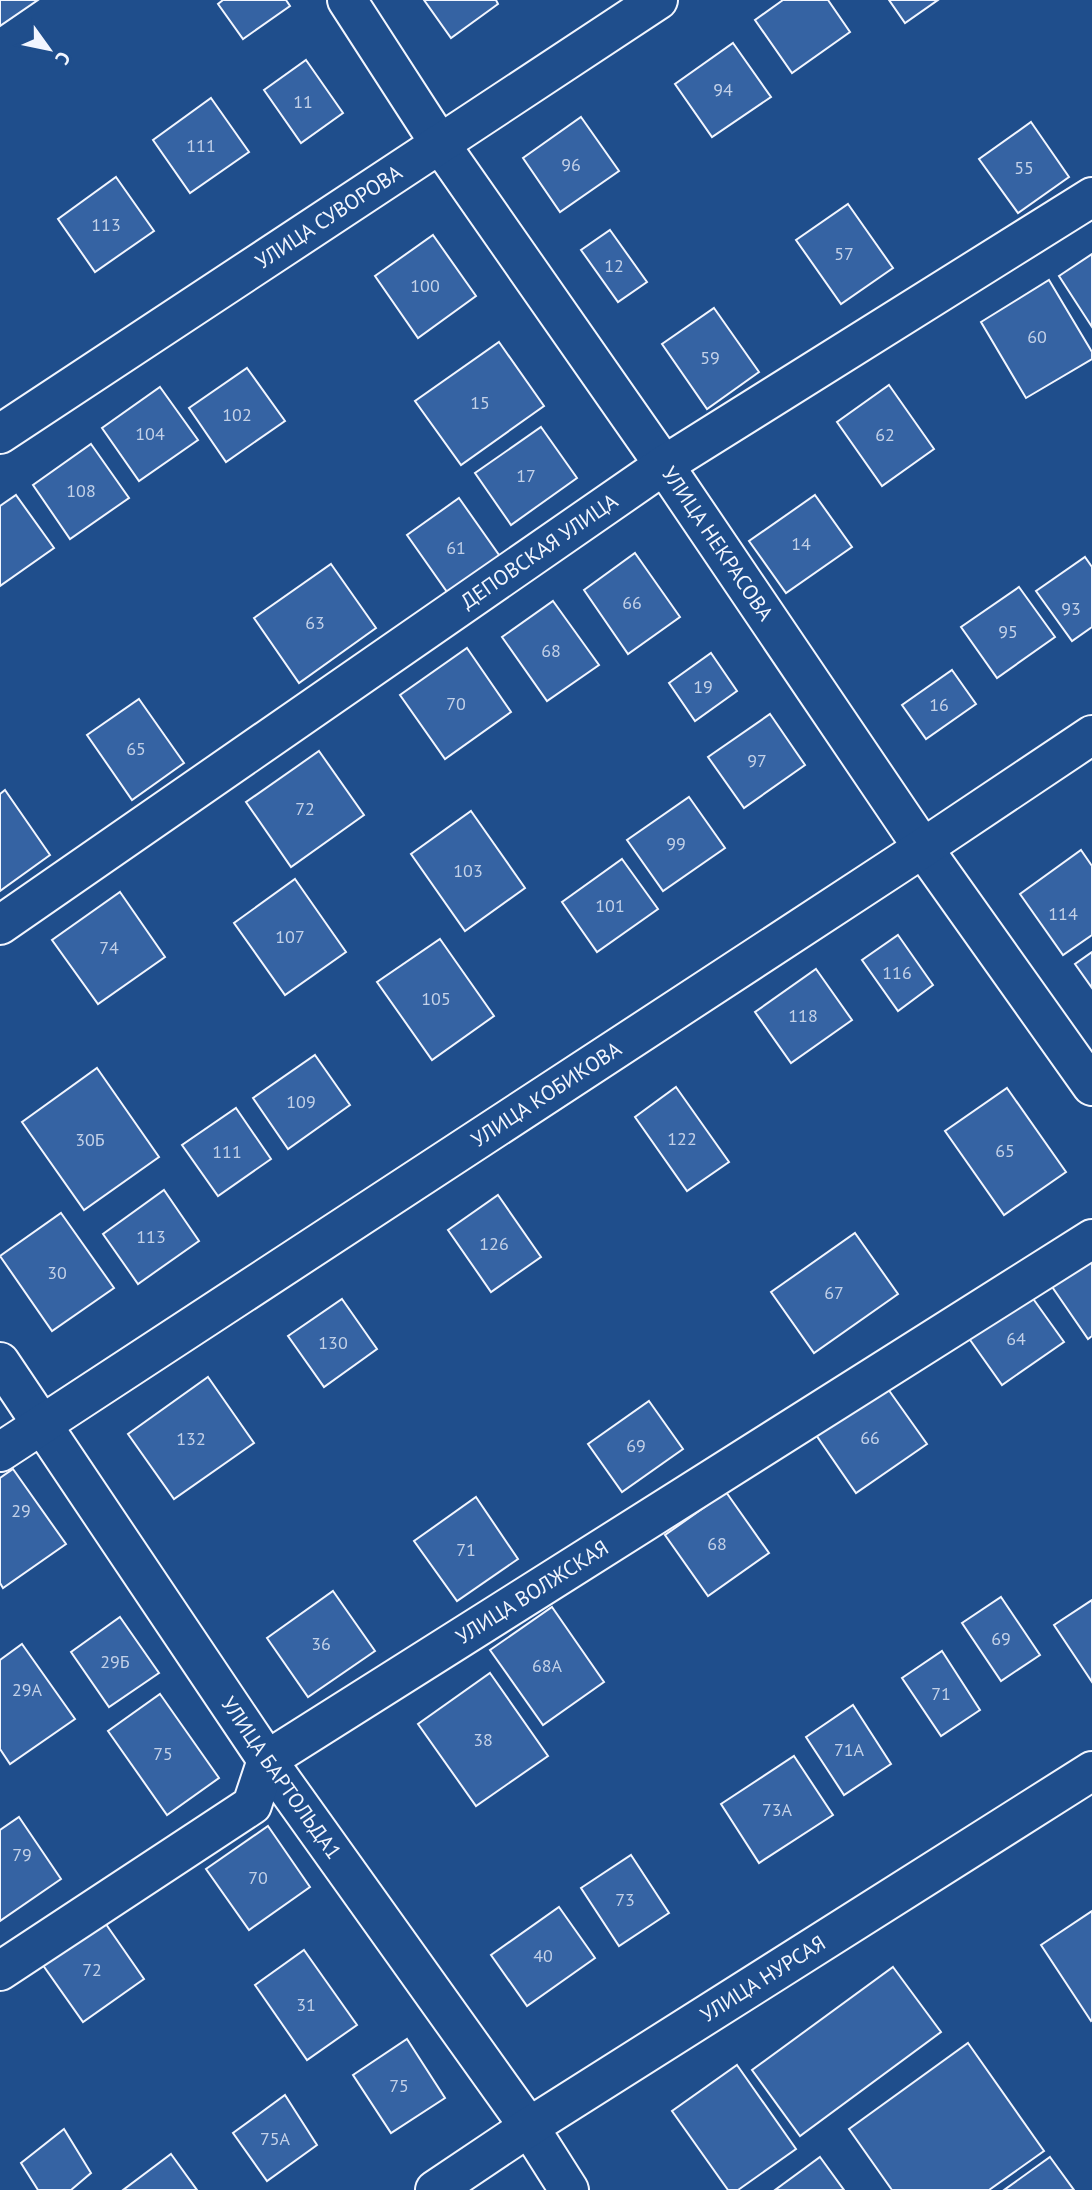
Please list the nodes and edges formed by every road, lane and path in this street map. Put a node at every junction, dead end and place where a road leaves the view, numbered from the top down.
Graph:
1 (347, 0) edge
2 (658, 0) edge
3 (440, 144) junction
4 (1092, 197) edge
5 (0, 434) edge
6 (664, 465) junction
7 (1092, 735) edge
8 (923, 848) junction
9 (0, 925) edge
10 (1092, 1086) edge
11 (1092, 1239) edge
12 (0, 1362) edge
13 (43, 1424) junction
14 (0, 1452) edge
15 (267, 1760) junction
16 (1092, 1771) edge
17 (0, 1971) edge
18 (529, 2127) junction
19 (435, 2190) edge
20 (569, 2190) edge

1 - 3 street, УЛИЦА НЕКРАСОВА
2 - 3 street, УЛИЦА СУВОРОВА
3 - 5 street, УЛИЦА СУВОРОВА
3 - 6 street, УЛИЦА НЕКРАСОВА
4 - 6 street, ДЕПОВСКАЯ УЛИЦА
6 - 8 street, УЛИЦА НЕКРАСОВА
6 - 9 street, ДЕПОВСКАЯ УЛИЦА
7 - 8 street, УЛИЦА КОБИКОВА
8 - 10 street, УЛИЦА НЕКРАСОВА
8 - 13 street, УЛИЦА КОБИКОВА
11 - 15 street, УЛИЦА ВОЛЖСКАЯ
12 - 13 street, УЛИЦА БАРТОЛЬДА1
13 - 14 street, УЛИЦА КОБИКОВА
13 - 15 street, УЛИЦА БАРТОЛЬДА1
15 - 17 street
15 - 18 street, УЛИЦА БАРТОЛЬДА1
16 - 18 street, УЛИЦА НУРСАЯ
18 - 19 street, УЛИЦА НУРСАЯ
18 - 20 street, УЛИЦА БАРТОЛЬДА1

